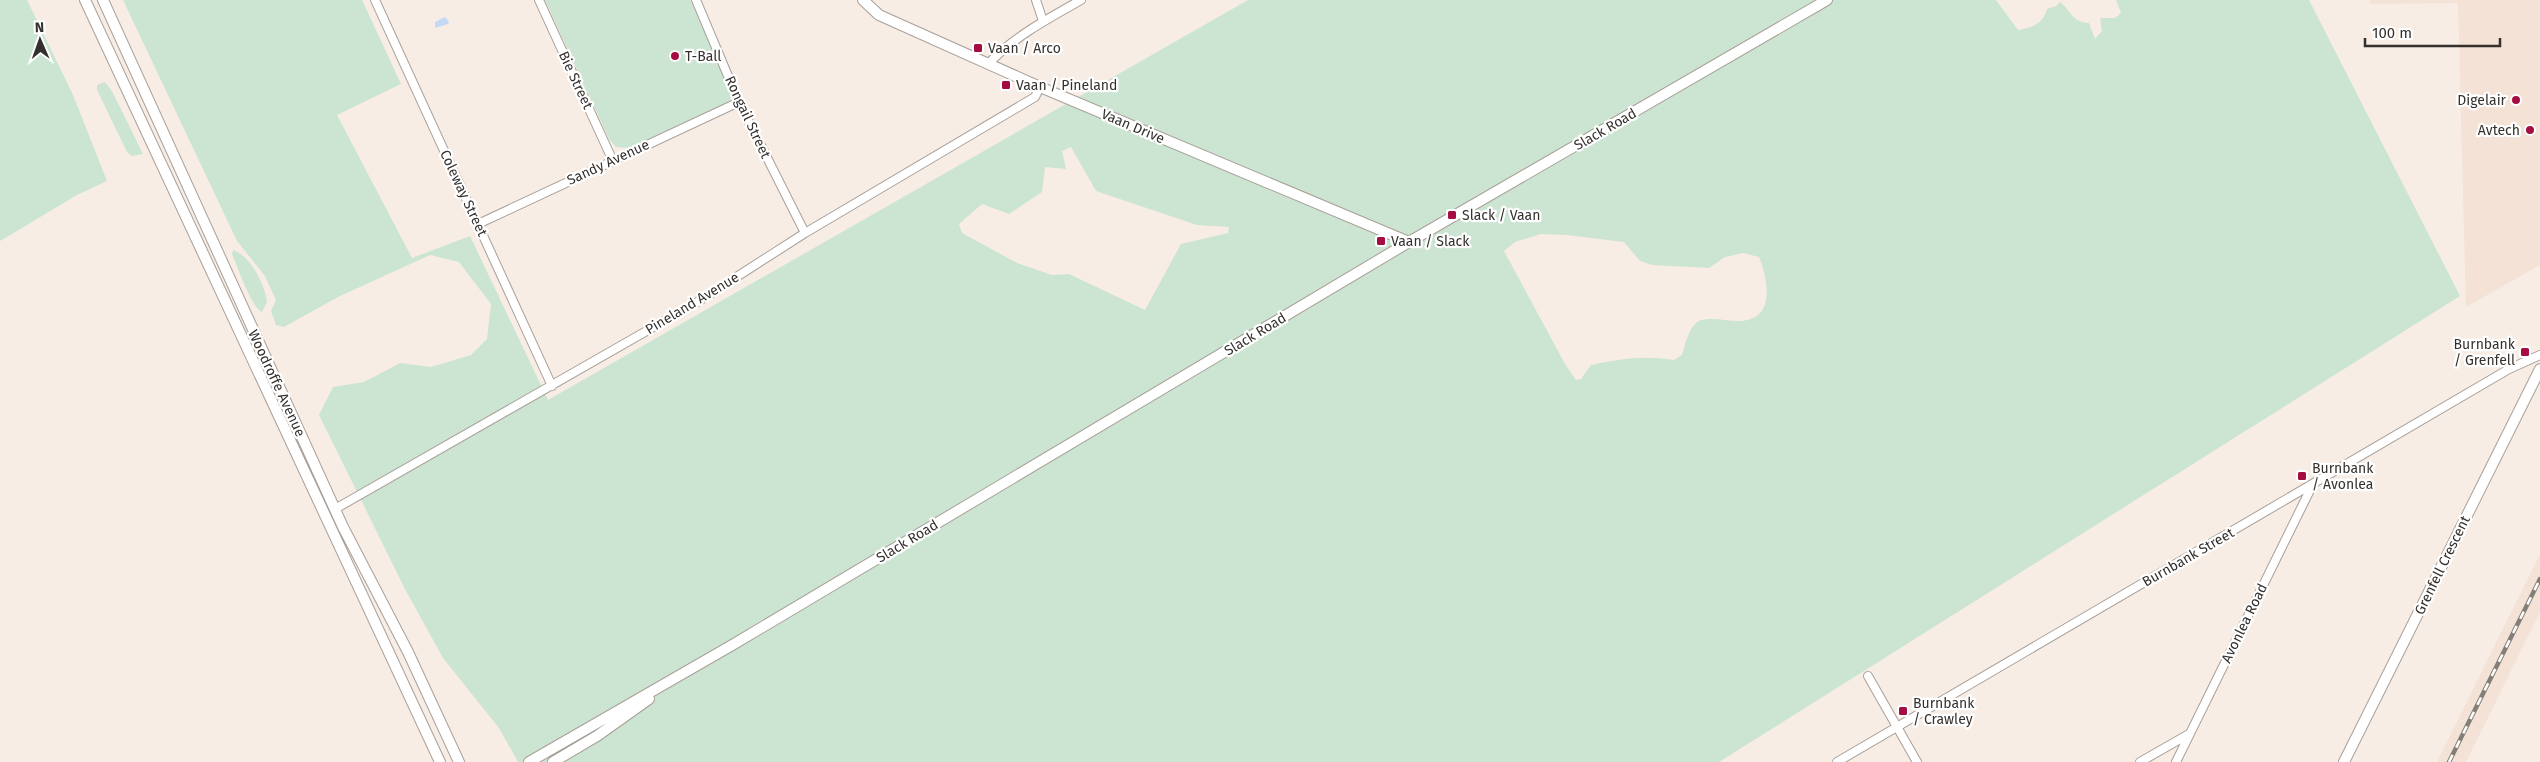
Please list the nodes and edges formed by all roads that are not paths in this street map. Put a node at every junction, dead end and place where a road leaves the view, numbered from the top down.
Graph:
1 (103, 0) edge
2 (375, 0) edge
3 (540, 0) edge
4 (696, 0) edge
5 (864, 0) edge
6 (1036, 0) edge
7 (1081, 0) edge
8 (1827, 0) edge
9 (87, 4) edge
10 (1043, 21) junction
11 (988, 63) junction
12 (1040, 87) junction
13 (740, 102) junction
14 (612, 159) junction
15 (478, 224) junction
16 (805, 233) junction
17 (1409, 242) junction
18 (2540, 355) edge
19 (2540, 369) edge
20 (552, 386) junction
21 (2313, 484) junction
22 (335, 509) junction
23 (686, 671) junction
24 (1868, 676) dead end
25 (1896, 728) junction
26 (2189, 734) junction
27 (440, 762) edge
28 (459, 762) edge
29 (529, 762) edge
30 (553, 762) edge
31 (1836, 762) edge
32 (1917, 762) edge
33 (2140, 762) edge
34 (2176, 762) edge
35 (2344, 762) edge

1 - 9 street
1 - 22 street, Woodroffe Avenue
2 - 15 street, Coleway Street
3 - 14 street, Bie Street
4 - 13 street, Rongail Street
5 - 11 street, Vaan Drive
6 - 10 street
7 - 10 street
8 - 17 street, Slack Road
9 - 27 street, Woodroffe Avenue
10 - 11 street
11 - 12 street, Vaan Drive
12 - 16 street, Pineland Avenue
12 - 17 street, Vaan Drive
13 - 14 street, Sandy Avenue
13 - 16 street, Rongail Street
14 - 15 street, Sandy Avenue
15 - 20 street, Coleway Street
16 - 20 street, Pineland Avenue
17 - 23 street, Slack Road
18 - 21 street, Burnbank Street
19 - 35 street, Grenfell Crescent
20 - 22 street, Pineland Avenue
21 - 25 street, Burnbank Street
21 - 26 street, Avonlea Road
22 - 28 street, Woodroffe Avenue
23 - 29 street, Slack Road
23 - 30 street, Slack Road
24 - 25 street
25 - 31 street, Burnbank Street
25 - 32 street
26 - 33 street
26 - 34 street, Avonlea Road

